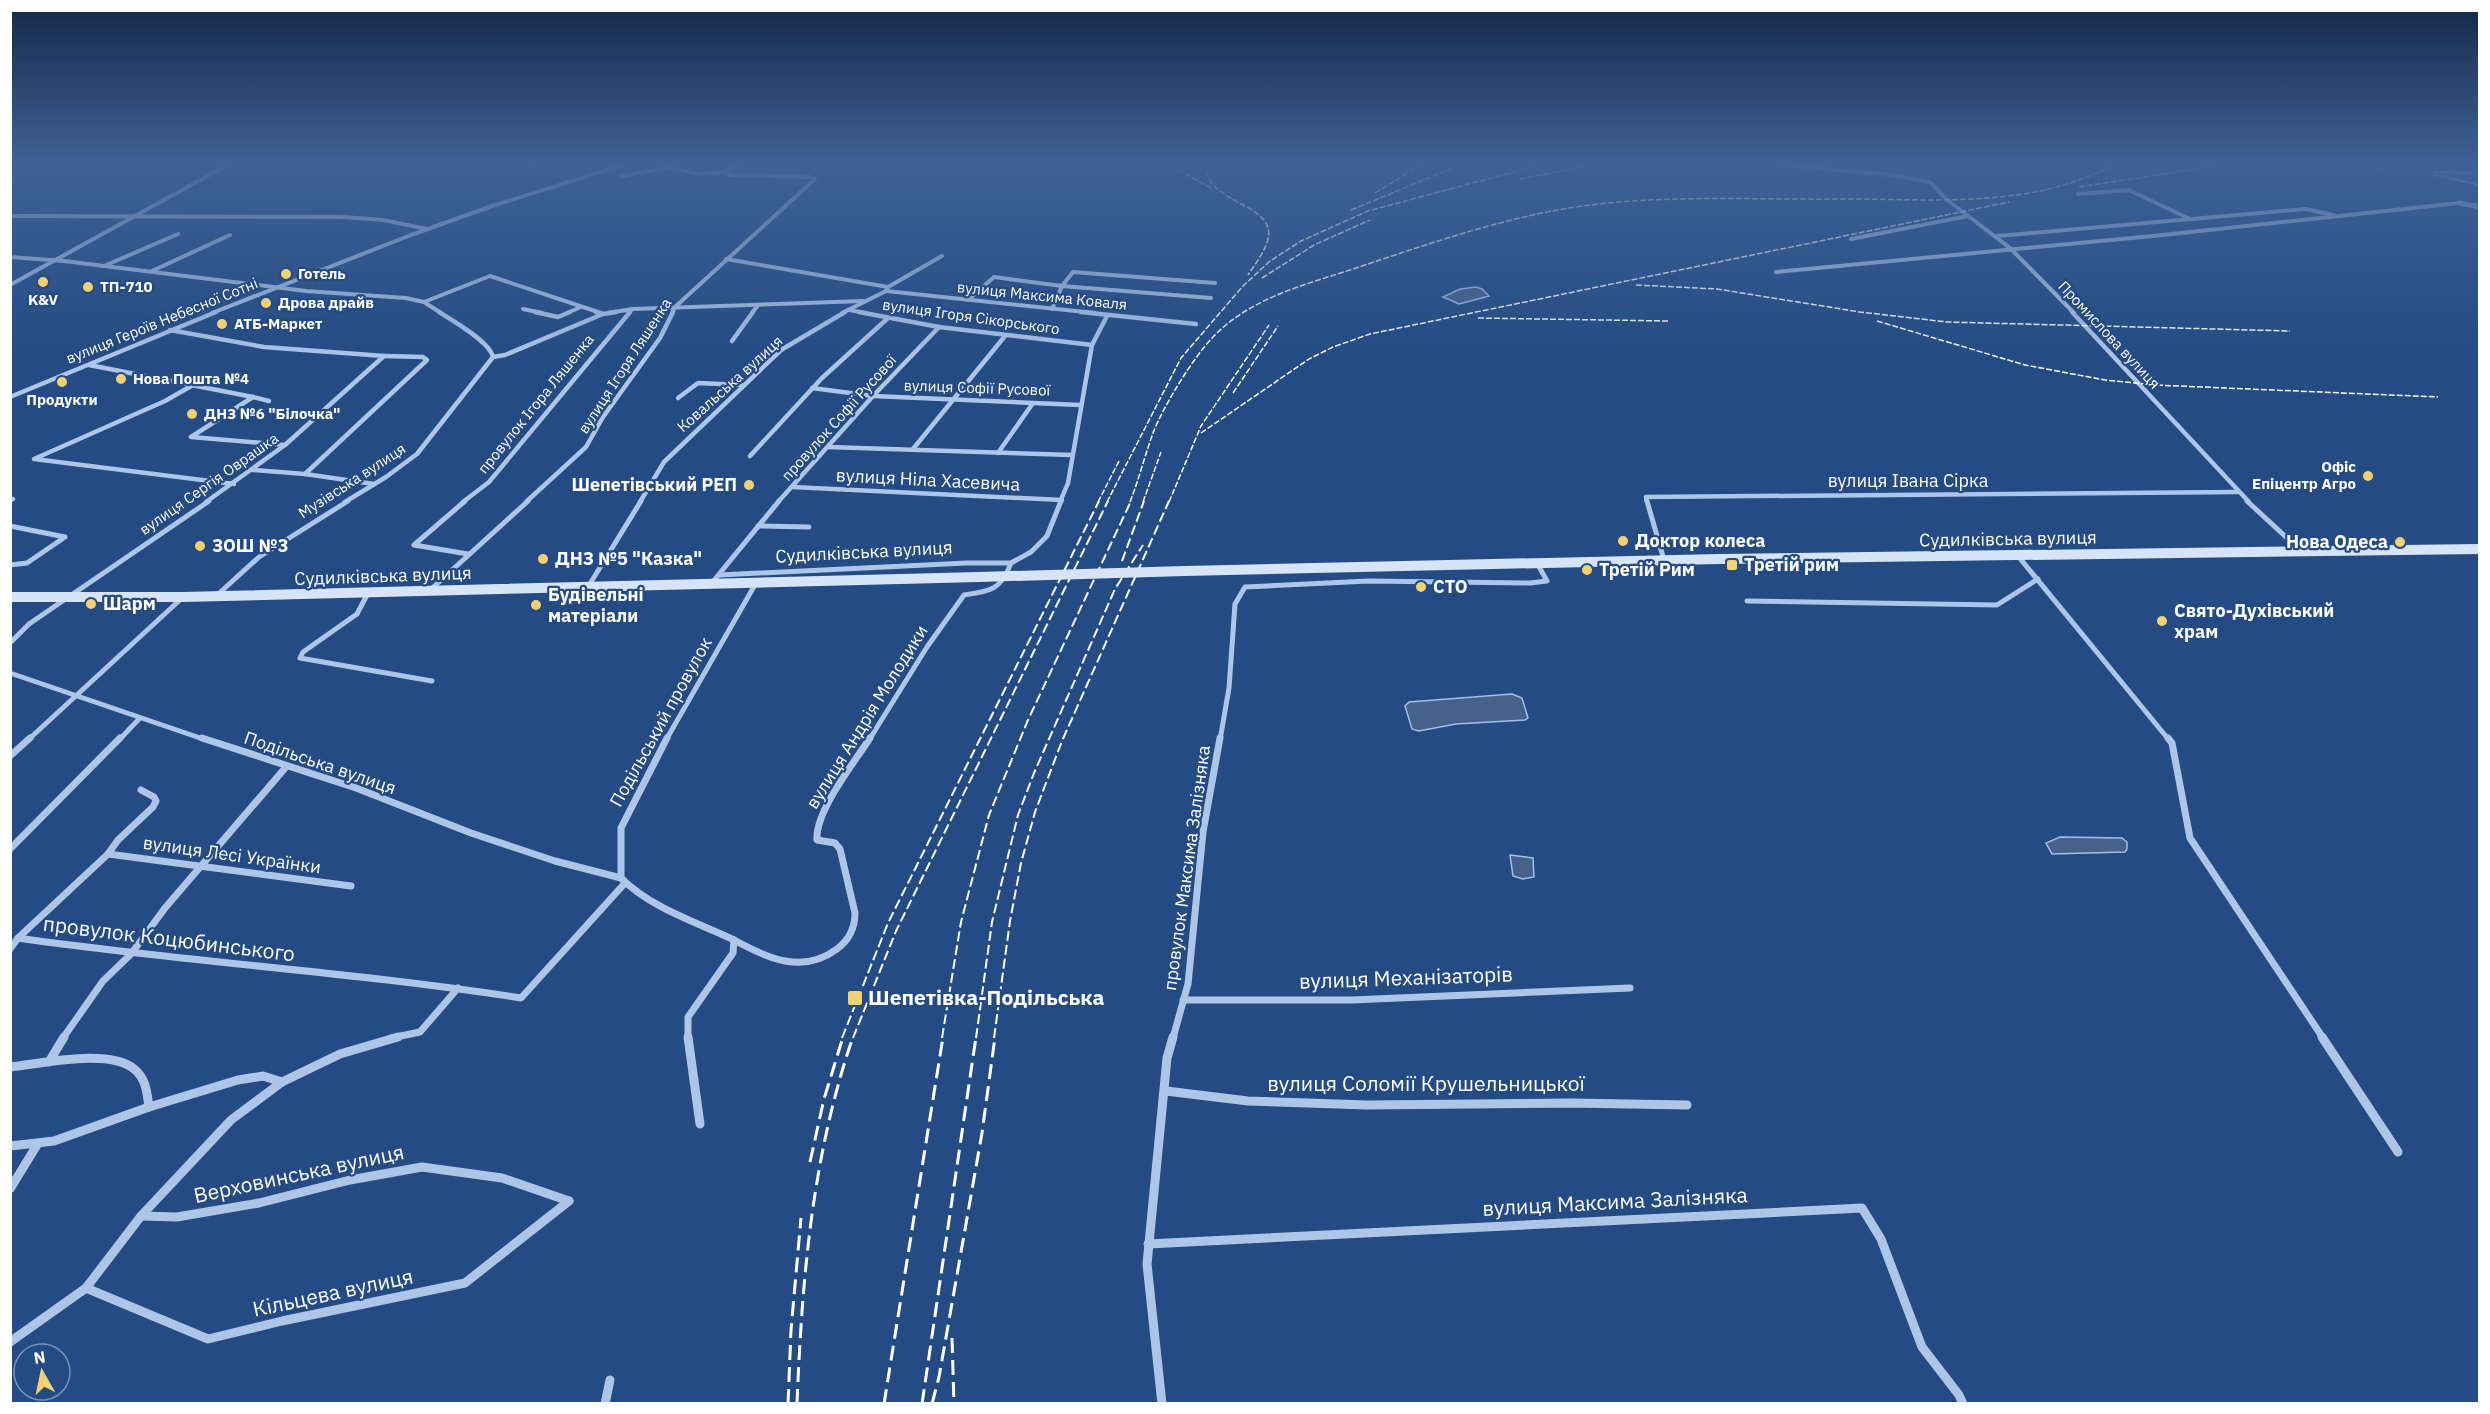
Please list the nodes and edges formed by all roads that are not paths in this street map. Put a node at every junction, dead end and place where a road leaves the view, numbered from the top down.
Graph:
1 (112, 229) edge
2 (428, 229) edge
3 (759, 229) edge
4 (1902, 229) edge
5 (1986, 229) edge
6 (2083, 229) edge
7 (2222, 229) edge
8 (178, 234) dead end
9 (230, 235) dead end
10 (1997, 237) junction
11 (1851, 239) dead end
12 (2010, 248) junction
13 (942, 256) dead end
14 (10, 257) edge
15 (726, 259) junction
16 (56, 260) junction
17 (104, 266) junction
18 (151, 272) junction
19 (1776, 272) dead end
20 (1215, 284) dead end
21 (10, 285) edge
22 (1062, 286) junction
23 (277, 287) junction
24 (887, 289) junction
25 (1210, 298) dead end
26 (968, 300) junction
27 (867, 301) junction
28 (424, 302) junction
29 (758, 305) junction
30 (675, 307) junction
31 (580, 308) junction
32 (523, 309) dead end
33 (633, 309) junction
34 (848, 309) junction
35 (1052, 309) junction
36 (603, 314) junction
37 (1107, 316) junction
38 (888, 318) junction
39 (1196, 324) dead end
40 (939, 327) junction
41 (170, 330) junction
42 (1005, 336) junction
43 (732, 341) dead end
44 (1092, 345) junction
45 (384, 356) junction
46 (493, 357) junction
47 (87, 364) junction
48 (193, 385) junction
49 (742, 385) junction
50 (812, 388) junction
51 (873, 396) junction
52 (10, 397) edge
53 (253, 398) junction
54 (678, 398) dead end
55 (953, 399) junction
56 (269, 401) dead end
57 (1033, 403) junction
58 (1080, 405) junction
59 (285, 445) junction
60 (828, 447) junction
61 (913, 449) junction
62 (998, 453) junction
63 (1072, 454) junction
64 (750, 456) dead end
65 (253, 470) junction
66 (305, 474) junction
67 (234, 484) junction
68 (375, 484) junction
69 (792, 487) junction
70 (2238, 492) junction
71 (1062, 500) junction
72 (10, 526) edge
73 (758, 526) junction
74 (809, 527) dead end
75 (2480, 549) edge
76 (2301, 551) junction
77 (468, 554) junction
78 (2018, 556) junction
79 (1664, 561) junction
80 (1537, 562) junction
81 (1011, 563) junction
82 (10, 565) edge
83 (719, 575) junction
84 (2038, 579) junction
85 (711, 584) junction
86 (756, 584) junction
87 (588, 588) junction
88 (429, 591) junction
89 (368, 593) junction
90 (10, 597) edge
91 (66, 597) junction
92 (182, 597) junction
93 (216, 597) junction
94 (1747, 601) dead end
95 (10, 643) edge
96 (10, 673) edge
97 (432, 681) dead end
98 (76, 695) junction
99 (140, 718) junction
100 (10, 756) edge
101 (286, 767) junction
102 (141, 790) dead end
103 (10, 849) edge
104 (108, 854) junction
105 (200, 866) junction
106 (623, 881) junction
107 (351, 886) dead end
108 (18, 938) junction
109 (734, 940) junction
110 (10, 949) edge
111 (131, 954) junction
112 (458, 988) junction
113 (1630, 988) dead end
114 (1183, 1000) junction
115 (49, 1062) junction
116 (10, 1067) edge
117 (282, 1082) junction
118 (1166, 1091) junction
119 (1687, 1105) dead end
120 (149, 1107) junction
121 (700, 1124) dead end
122 (37, 1145) junction
123 (10, 1146) edge
124 (2398, 1152) dead end
125 (10, 1190) edge
126 (569, 1201) joint
127 (141, 1216) junction
128 (1148, 1244) junction
129 (86, 1288) junction
130 (10, 1342) edge
131 (610, 1380) dead end
132 (605, 1404) edge
133 (1162, 1404) edge
134 (1963, 1404) edge

1 - 16 street
2 - 23 street, вулиця Героїв Небесної Сотні
3 - 15 street, вулиця Ігоря Ляшенка
4 - 11 street
5 - 10 street, Промислова вулиця
6 - 10 street
7 - 12 street
8 - 17 street
9 - 18 street
10 - 12 street, Промислова вулиця
12 - 19 street
12 - 70 street, Промислова вулиця
13 - 24 street, Ковальська вулиця
14 - 16 street
15 - 24 street, вулиця Максима Коваля
15 - 30 street, вулиця Ігоря Ляшенка
16 - 17 street
16 - 21 street
17 - 18 street
18 - 23 street
20 - 22 street
22 - 25 street
22 - 26 street
22 - 35 street
23 - 28 street
23 - 41 street, вулиця Героїв Небесної Сотні
24 - 26 street, вулиця Максима Коваля
24 - 27 street, Ковальська вулиця
26 - 35 street, вулиця Максима Коваля
27 - 29 street, вулиця Ігоря Сікорського
27 - 34 street, Ковальська вулиця
28 - 31 street, вулиця Ігоря Сікорського
28 - 46 street
29 - 30 street, вулиця Ігоря Сікорського
29 - 43 street
30 - 33 street, вулиця Ігоря Сікорського
30 - 77 street, вулиця Ігоря Ляшенка
31 - 32 street
31 - 36 street, вулиця Ігоря Сікорського
33 - 36 street, вулиця Ігоря Сікорського
33 - 77 street, провулок Ігора Ляшенка
34 - 38 street, вулиця Ігоря Сікорського
34 - 49 street, Ковальська вулиця
35 - 37 street, вулиця Максима Коваля
36 - 46 street
37 - 39 street, вулиця Максима Коваля
37 - 44 street
38 - 40 street, вулиця Ігоря Сікорського
38 - 50 street
40 - 42 street, вулиця Ігоря Сікорського
40 - 51 street, провулок Софії Русової
41 - 45 street
41 - 47 street, вулиця Героїв Небесної Сотні
42 - 44 street, вулиця Ігоря Сікорського
42 - 55 street
44 - 58 street
45 - 59 street, вулиця Сергія Оврашка
45 - 66 street
46 - 68 street, Музівська вулиця
47 - 48 street
47 - 52 street, вулиця Героїв Небесної Сотні
48 - 53 street
48 - 67 street
49 - 54 street
49 - 87 street, Ковальська вулиця
50 - 51 street, вулиця Софії Русової
50 - 64 street
51 - 55 street, вулиця Софії Русової
51 - 60 street, провулок Софії Русової
53 - 56 street
53 - 59 street
55 - 57 street, вулиця Софії Русової
55 - 61 street
57 - 58 street, вулиця Софії Русової
57 - 62 street
58 - 63 street
59 - 65 street, вулиця Сергія Оврашка
60 - 61 street
60 - 69 street, провулок Софії Русової
61 - 62 street
62 - 63 street
63 - 71 street
65 - 66 street
65 - 67 street, вулиця Сергія Оврашка
66 - 68 street
67 - 91 street, вулиця Сергія Оврашка
68 - 93 street, Музівська вулиця
69 - 71 street, вулиця Ніла Хасевича
69 - 73 street, провулок Софії Русової
70 - 76 street, Промислова вулиця
70 - 79 street, вулиця Івана Сірка
71 - 81 street
72 - 82 street
73 - 74 street
73 - 83 street, провулок Софії Русової
75 - 76 main road, Судилківська вулиця
76 - 78 main road, Судилківська вулиця
77 - 88 street, вулиця Ігоря Ляшенка
78 - 79 main road, Судилківська вулиця
78 - 84 street
79 - 80 main road, Судилківська вулиця
80 - 86 main road, Судилківська вулиця, bridge
80 - 114 street, провулок Максима Залізняка
81 - 83 street, Судилківська вулиця
81 - 109 street, вулиця Андрія Молодики
83 - 85 street, провулок Софії Русової
84 - 94 street
84 - 124 street
85 - 86 main road, Судилківська вулиця
85 - 87 main road, Судилківська вулиця
86 - 106 street, Подільський провулок
87 - 88 main road, Судилківська вулиця
88 - 89 main road, Судилківська вулиця
89 - 93 main road, Судилківська вулиця
89 - 97 street
90 - 91 main road, Судилківська вулиця
91 - 92 main road, Судилківська вулиця
91 - 95 street, вулиця Сергія Оврашка
92 - 93 main road, Судилківська вулиця
92 - 98 street
96 - 98 street, Подільська вулиця
98 - 99 street, Подільська вулиця
98 - 100 street
99 - 101 street, Подільська вулиця
99 - 103 street
101 - 105 street
101 - 106 street, Подільська вулиця
102 - 104 street, провулок Коцюбинського
104 - 105 street, вулиця Лесі Українки
104 - 108 street, провулок Коцюбинського
105 - 107 street, вулиця Лесі Українки
105 - 111 street
106 - 109 street
106 - 112 street, провулок Коцюбинського
108 - 110 street
108 - 111 street, провулок Коцюбинського
109 - 121 street
111 - 112 street, провулок Коцюбинського
111 - 115 street
112 - 117 street
113 - 114 street, вулиця Механізаторів
114 - 118 street, провулок Максима Залізняка
115 - 116 street
115 - 120 street
117 - 120 street
117 - 127 street
118 - 119 street, вулиця Соломії Крушельницької
118 - 128 street, провулок Максима Залізняка
120 - 122 street
122 - 123 street
122 - 125 street
126 - 127 street, Верховинська вулиця
126 - 129 street, Кільцева вулиця
127 - 129 street
128 - 133 street, провулок Максима Залізняка
128 - 134 street, вулиця Максима Залізняка
129 - 130 street
131 - 132 street

